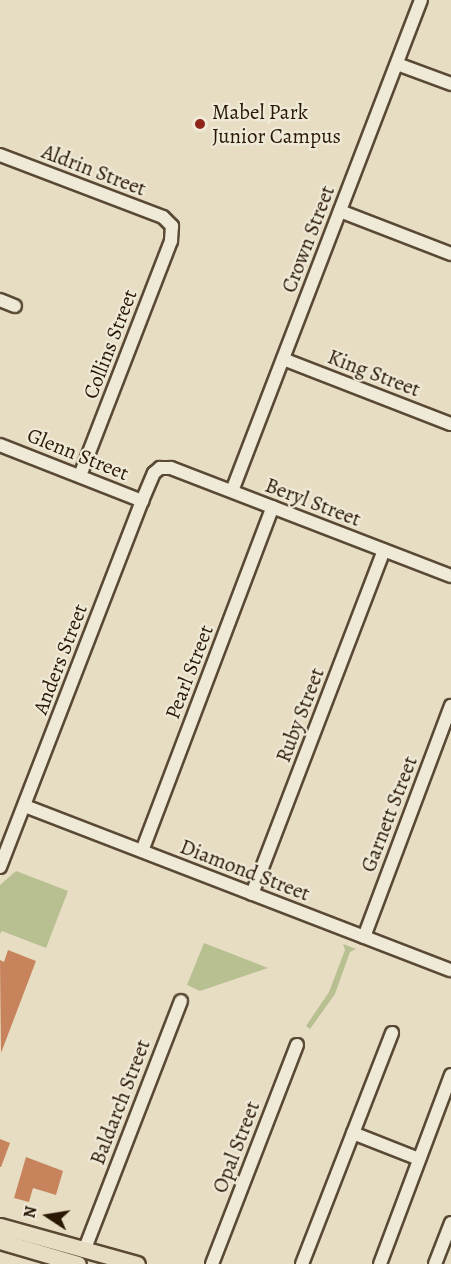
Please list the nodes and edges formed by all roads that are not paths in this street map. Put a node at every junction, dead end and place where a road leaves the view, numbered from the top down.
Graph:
1 (422, 0) edge
2 (397, 64) junction
3 (451, 84) edge
4 (0, 155) edge
5 (340, 211) junction
6 (172, 226) joint
7 (451, 254) edge
8 (0, 300) edge
9 (15, 306) dead end
10 (283, 359) junction
11 (451, 424) edge
12 (0, 445) edge
13 (160, 468) joint
14 (80, 476) junction
15 (232, 491) junction
16 (142, 501) junction
17 (273, 507) junction
18 (384, 550) junction
19 (451, 576) edge
20 (451, 706) edge
21 (25, 806) junction
22 (142, 851) junction
23 (0, 867) edge
24 (252, 894) junction
25 (364, 937) junction
26 (451, 970) edge
27 (181, 1001) dead end
28 (392, 1033) dead end
29 (297, 1045) dead end
30 (451, 1075) edge
31 (353, 1133) junction
32 (419, 1159) junction
33 (451, 1223) edge
34 (0, 1226) edge
35 (0, 1241) edge
36 (81, 1257) edge
37 (55, 1261) edge
38 (137, 1264) edge
39 (212, 1264) edge
40 (302, 1264) edge
41 (380, 1264) edge
42 (435, 1264) edge

1 - 2 street, Crown Street
2 - 3 street
2 - 5 street, Crown Street
4 - 6 street, Aldrin Street
5 - 7 street
5 - 10 street, Crown Street
6 - 14 street, Collins Street
8 - 9 street
10 - 11 street, King Street
10 - 15 street, Crown Street
12 - 14 street, Glenn Street
13 - 15 street, Beryl Street
13 - 16 street, Anders Street
14 - 16 street, Glenn Street
15 - 17 street, Beryl Street
16 - 21 street, Anders Street
17 - 18 street, Beryl Street
17 - 22 street, Pearl Street
18 - 19 street, Beryl Street
18 - 24 street, Ruby Street
20 - 25 street, Garnett Street
21 - 22 street, Diamond Street
21 - 23 street, Anders Street
22 - 24 street, Diamond Street
24 - 25 street, Diamond Street
25 - 26 street, Diamond Street
27 - 36 street, Baldarch Street
28 - 31 street
29 - 39 street, Opal Street
30 - 32 street
31 - 32 street
31 - 40 street
32 - 41 street
33 - 42 street
34 - 36 main road
35 - 37 main road
36 - 37 main road
36 - 38 main road

